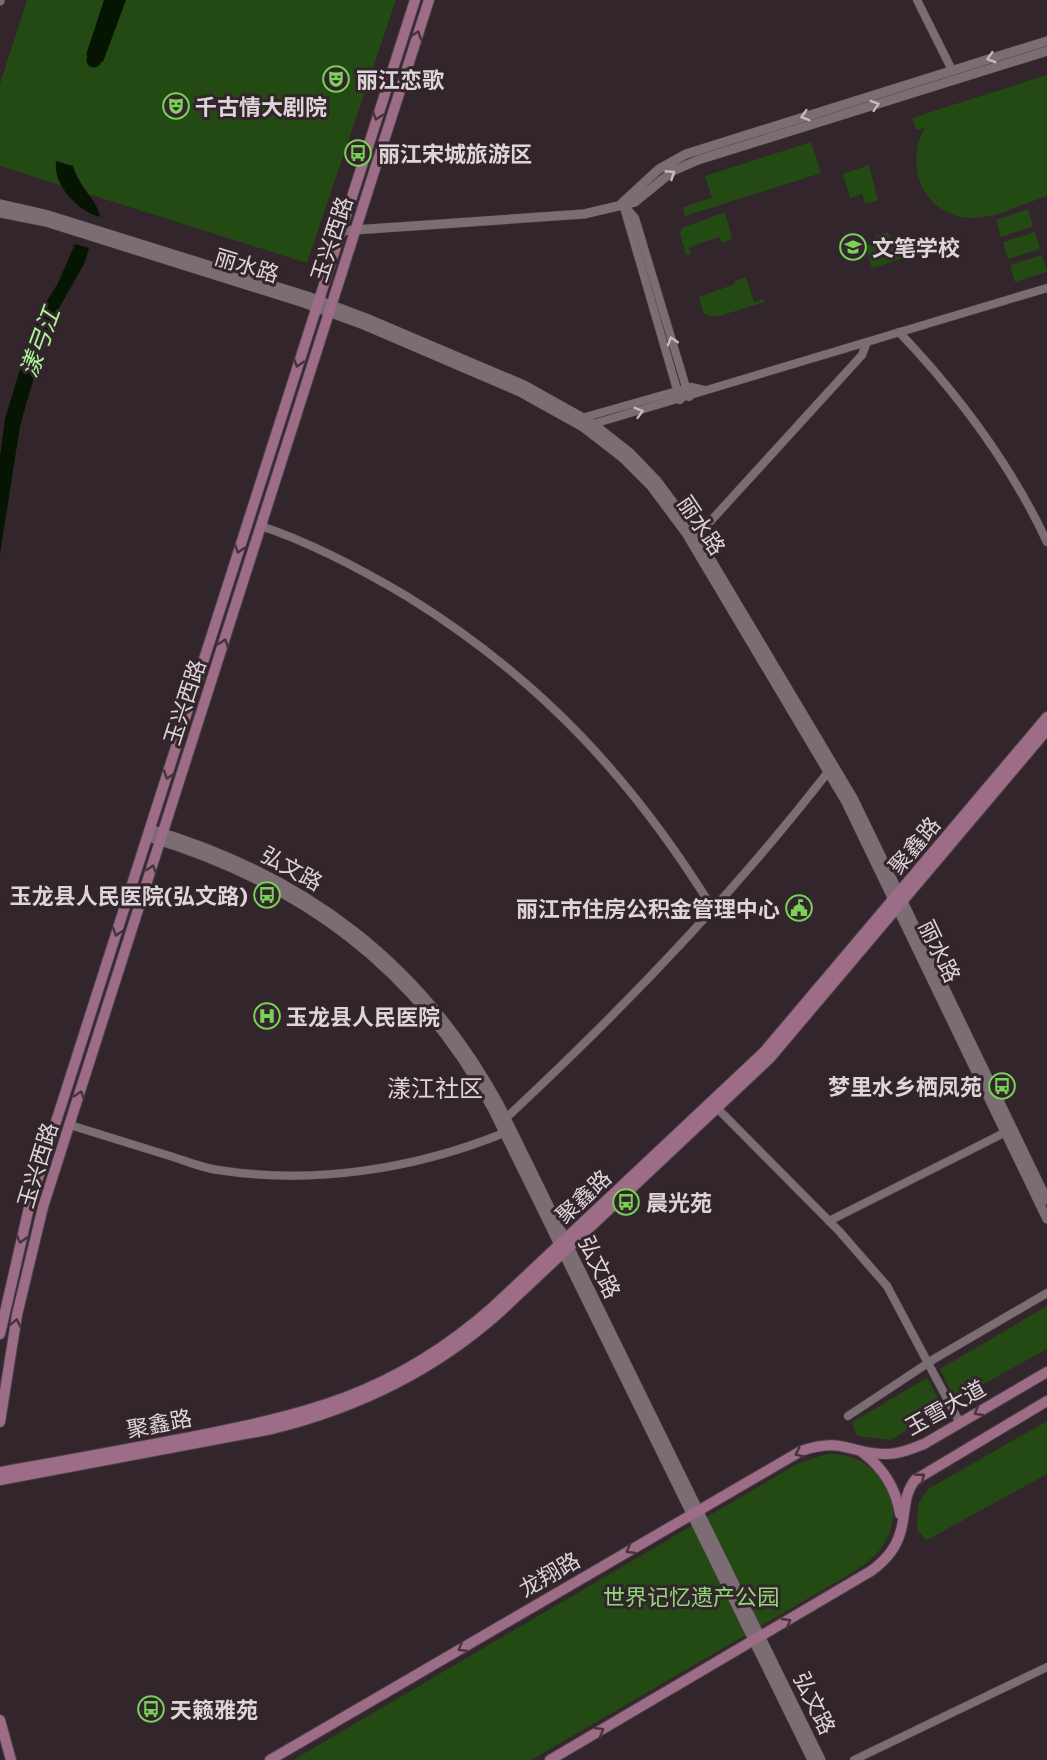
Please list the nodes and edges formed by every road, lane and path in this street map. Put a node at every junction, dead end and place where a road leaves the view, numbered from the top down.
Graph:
1 (414, 0) edge
2 (429, 0) edge
3 (917, 0) edge
4 (1047, 41) edge
5 (1047, 51) edge
6 (952, 70) junction
7 (622, 202) junction
8 (0, 204) edge
9 (0, 213) edge
10 (354, 230) junction
11 (340, 231) junction
12 (1047, 288) edge
13 (317, 304) junction
14 (330, 308) junction
15 (899, 332) junction
16 (867, 342) junction
17 (686, 388) junction
18 (704, 390) junction
19 (677, 391) junction
20 (689, 397) junction
21 (680, 400) junction
22 (583, 423) junction
23 (593, 424) junction
24 (261, 526) junction
25 (697, 536) junction
26 (1047, 542) edge
27 (1047, 717) edge
28 (1047, 729) edge
29 (828, 772) junction
30 (149, 833) junction
31 (162, 837) junction
32 (899, 901) junction
33 (713, 909) junction
34 (717, 1108) junction
35 (506, 1118) junction
36 (70, 1125) junction
37 (1006, 1132) junction
38 (504, 1133) junction
39 (1047, 1200) edge
40 (1047, 1219) edge
41 (829, 1221) junction
42 (564, 1246) junction
43 (1047, 1293) edge
44 (0, 1334) edge
45 (929, 1363) junction
46 (1047, 1372) edge
47 (1047, 1401) edge
48 (848, 1416) dead end
49 (0, 1422) edge
50 (960, 1422) junction
51 (856, 1448) junction
52 (0, 1472) edge
53 (0, 1480) edge
54 (695, 1512) junction
55 (902, 1529) junction
56 (757, 1639) junction
57 (1047, 1667) edge
58 (0, 1720) edge
59 (11, 1760) edge
60 (270, 1760) edge
61 (550, 1760) edge
62 (812, 1760) edge
63 (821, 1760) edge
64 (854, 1760) edge

1 -> 11 main road, 玉兴西路
10 -> 2 main road, 玉兴西路
3 - 6 street
4 -> 6 street
7 -> 5 street
6 -> 7 street
7 - 10 street
17 -> 7 street
7 - 19 street
8 - 13 street, 丽水路
9 - 13 street, 丽水路
10 - 11 street
10 - 14 main road, 玉兴西路
11 - 13 main road, 玉兴西路
12 - 15 street
13 - 14 street, 丽水路
13 -> 30 main road, 玉兴西路
14 - 22 street, 丽水路
14 - 22 street, 丽水路
14 - 24 main road, 玉兴西路
15 - 16 street
15 - 26 street
16 - 18 street
16 - 25 street
17 - 18 street
17 - 19 street
17 - 20 street
18 - 20 street
19 - 21 street
19 - 22 street
20 - 21 street
23 -> 21 street
22 - 23 street, 丽水路
22 - 29 street, 丽水路
23 - 25 street, 丽水路
31 -> 24 main road, 玉兴西路
24 - 33 street
25 - 32 street, 丽水路
27 - 32 main road, 聚鑫路
28 - 32 main road, 聚鑫路
29 - 32 street, 丽水路
29 - 33 street
30 - 31 street, 弘文路
30 -> 44 main road, 玉兴西路
31 - 35 street, 弘文路
36 -> 31 main road, 玉兴西路
31 - 38 street, 弘文路
32 - 34 main road, 聚鑫路
32 - 37 street, 丽水路
32 - 39 street, 丽水路
32 - 42 main road, 聚鑫路
33 - 35 street
34 - 41 street
34 - 42 main road, 聚鑫路
35 - 42 street, 弘文路
36 - 38 street
49 -> 36 main road, 玉兴西路
37 - 40 street, 丽水路
37 - 41 street
38 - 42 street, 弘文路
41 - 45 street
42 - 52 main road, 聚鑫路
42 - 53 main road, 聚鑫路
42 - 54 street, 弘文路
43 - 45 street
45 - 48 street
45 - 50 street
46 -> 50 main road, 玉雪大道
55 -> 47 main road, 玉雪大道
50 - 51 main road, 玉雪大道
51 -> 54 main road, 龙翔路
51 - 55 main road
54 - 56 street, 弘文路
54 -> 60 main road, 龙翔路
56 -> 55 main road
61 -> 56 main road
56 - 62 street, 弘文路
56 - 63 street, 弘文路
57 - 64 street
58 - 59 main road

